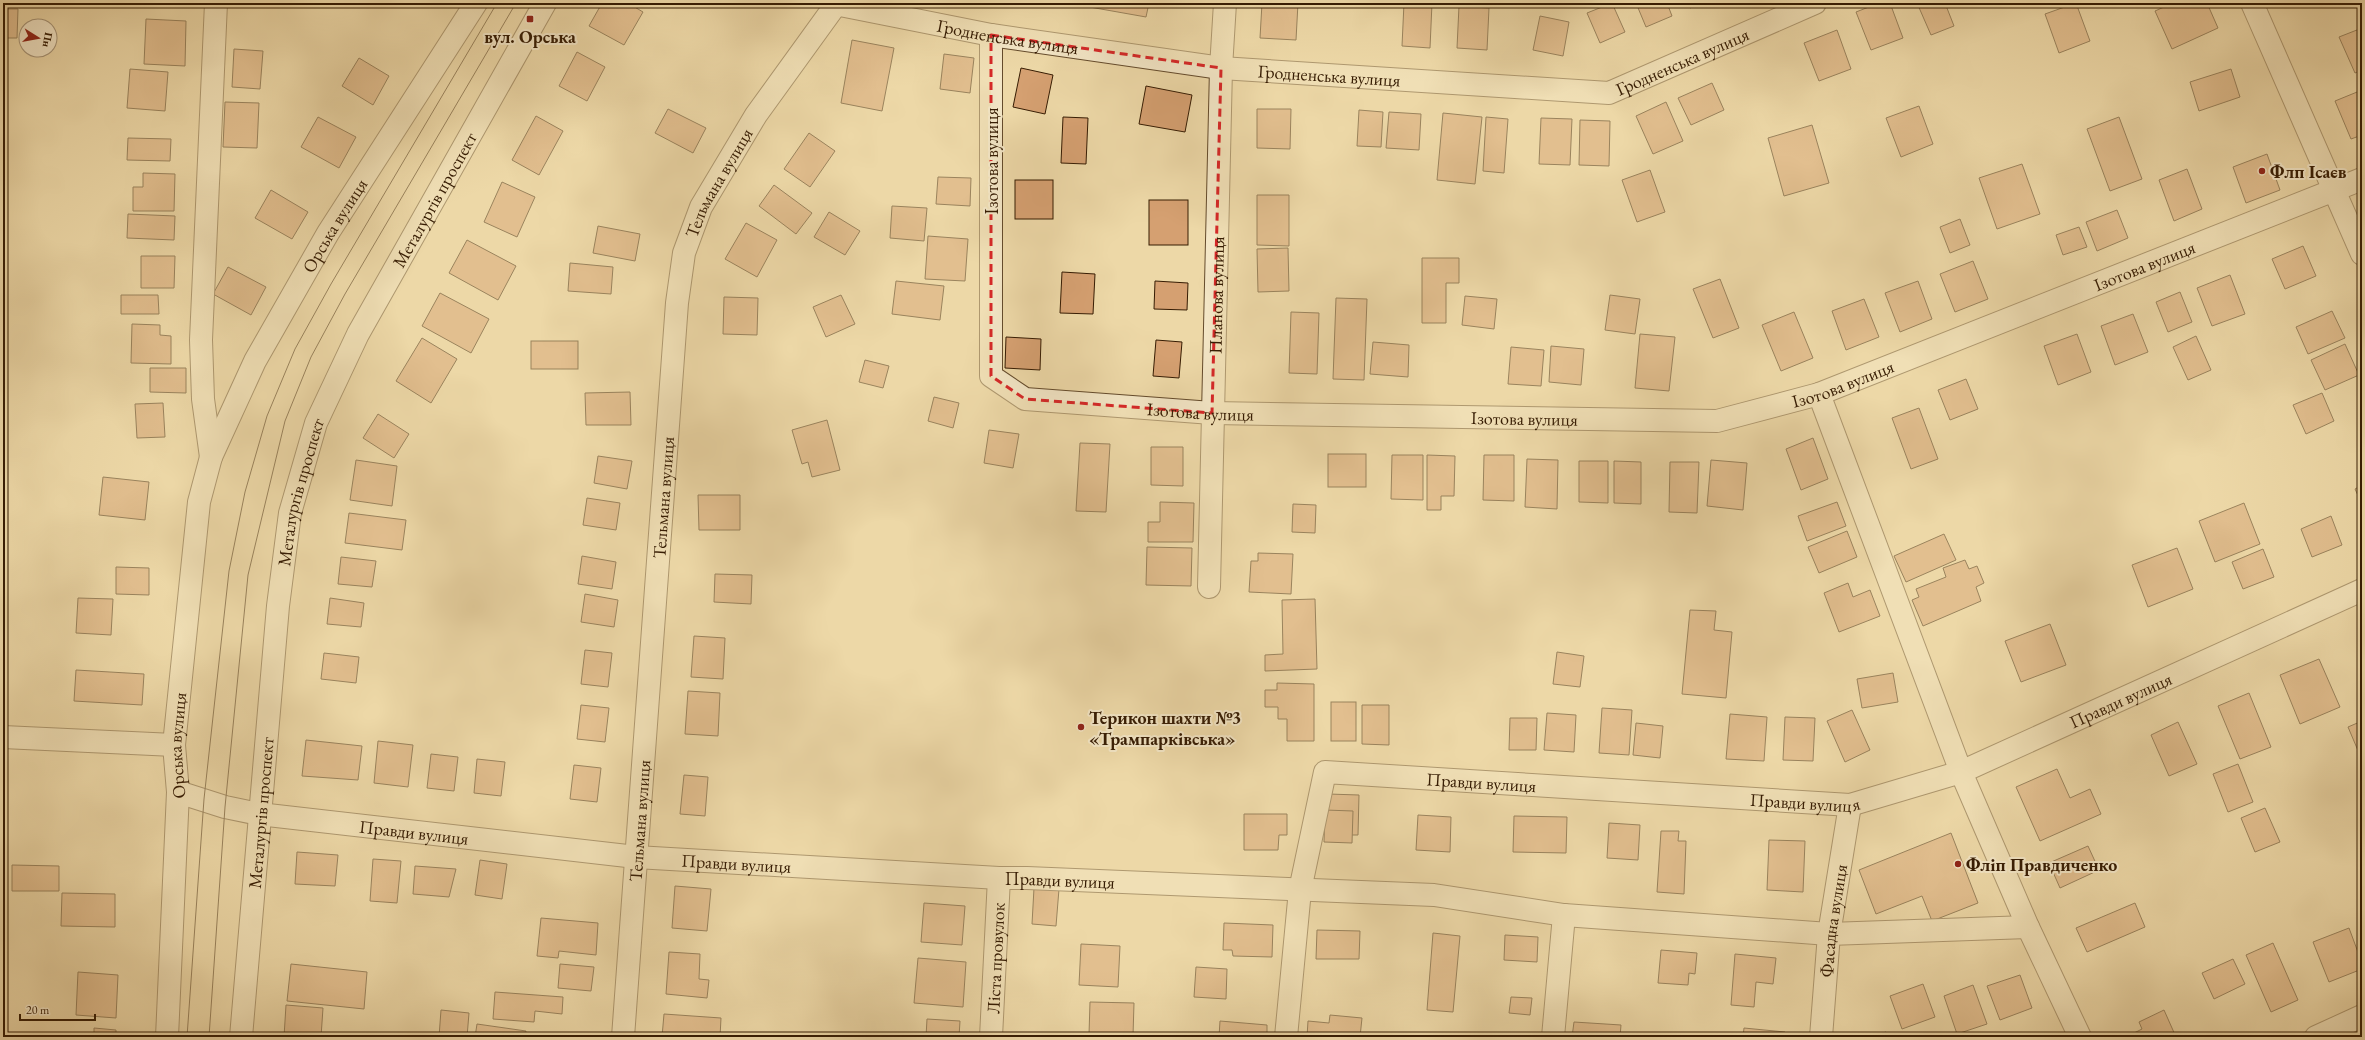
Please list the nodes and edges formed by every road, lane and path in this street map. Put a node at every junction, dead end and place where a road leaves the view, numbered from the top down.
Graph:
1 (216, 3) edge
2 (476, 3) edge
3 (545, 3) edge
4 (835, 3) edge
5 (1225, 3) edge
6 (1814, 3) edge
7 (2252, 3) edge
8 (991, 35) junction
9 (1221, 68) junction
10 (2362, 179) edge
11 (2335, 191) junction
12 (2362, 254) edge
13 (1819, 394) junction
14 (1212, 413) junction
15 (211, 457) junction
16 (1209, 587) dead end
17 (2362, 590) edge
18 (3, 737) edge
19 (174, 745) junction
20 (1961, 772) junction
21 (178, 792) junction
22 (1850, 805) junction
23 (259, 814) junction
24 (636, 857) junction
25 (999, 878) junction
26 (1300, 890) junction
27 (1564, 915) junction
28 (2028, 927) junction
29 (1829, 934) junction
30 (2362, 1016) edge
31 (167, 1037) edge
32 (242, 1037) edge
33 (623, 1037) edge
34 (991, 1037) edge
35 (1286, 1037) edge
36 (1553, 1037) edge
37 (1821, 1037) edge
38 (2080, 1037) edge
39 (2316, 1037) edge

1 - 15 street, Орська вулиця
2 - 15 street, Орська вулиця
3 - 23 street, Металургів проспект
4 - 8 street, Гродненська вулиця
4 - 24 street, Тельмана вулиця
5 - 9 street, Планова вулиця
6 - 9 street, Гродненська вулиця
7 - 11 street
8 - 9 street, Гродненська вулиця
8 - 14 street, Ізотова вулиця
9 - 14 street, Планова вулиця
10 - 11 street, Ізотова вулиця
11 - 12 street
11 - 13 street, Ізотова вулиця
13 - 14 street, Ізотова вулиця
13 - 20 street
14 - 16 street, Планова вулиця
15 - 19 street, Орська вулиця
17 - 20 street, Правди вулиця
18 - 19 street
19 - 21 street, Орська вулиця
20 - 22 street, Правди вулиця
20 - 28 street
21 - 23 street, Правди вулиця
21 - 31 street, Орська вулиця
22 - 26 street, Правди вулиця
22 - 29 street, Фасадна вулиця
23 - 24 street, Правди вулиця
23 - 32 street, Металургів проспект
24 - 25 street, Правди вулиця
24 - 33 street, Тельмана вулиця
25 - 26 street, Правди вулиця
25 - 34 street, Ліста провулок
26 - 27 street, Правди вулиця
26 - 35 street
27 - 29 street, Правди вулиця
27 - 36 street
28 - 29 street, Правди вулиця
28 - 38 street
29 - 37 street, Фасадна вулиця
30 - 39 street

